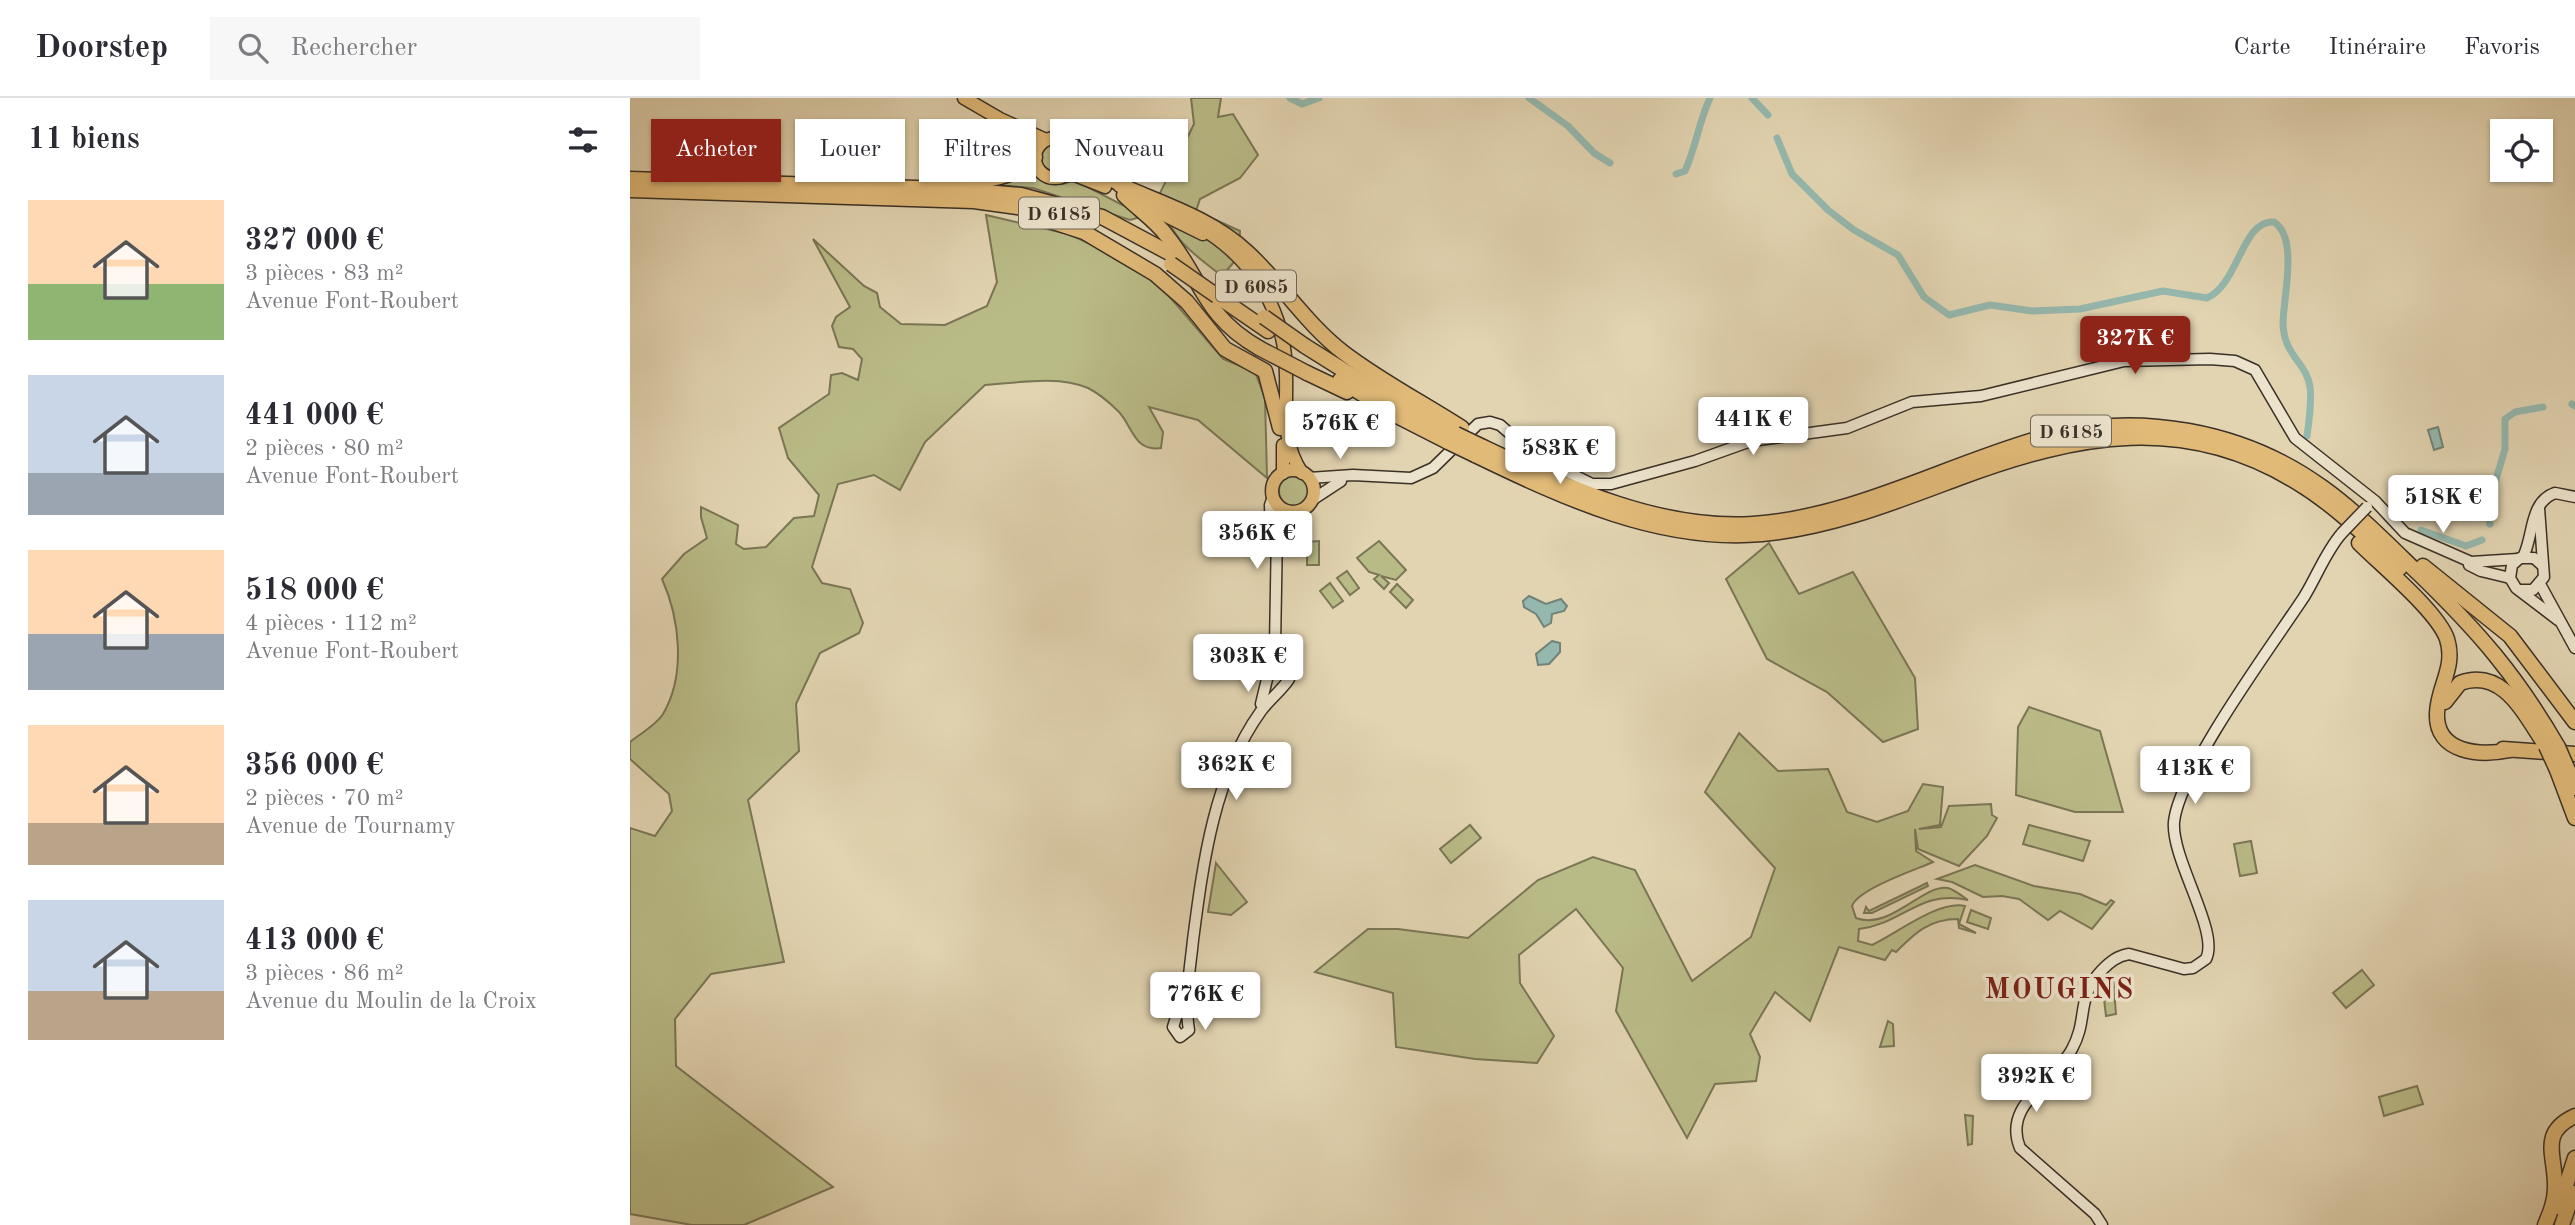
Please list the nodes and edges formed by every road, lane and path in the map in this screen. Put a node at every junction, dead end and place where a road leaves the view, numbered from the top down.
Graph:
1 (964, 98) edge
2 (998, 119) edge
3 (1036, 136) edge
4 (1050, 139) edge
5 (1046, 140) junction
6 (1036, 153) edge
7 (1036, 166) edge
8 (1050, 177) edge
9 (630, 179) edge
10 (967, 182) edge
11 (1097, 182) edge
12 (1109, 182) edge
13 (771, 184) junction
14 (630, 190) edge
15 (1122, 190) junction
16 (936, 200) junction
17 (1172, 260) junction
18 (1306, 359) junction
19 (1281, 430) junction
20 (1455, 434) junction
21 (1480, 447) junction
22 (2257, 462) junction
23 (2330, 466) junction
24 (1283, 473) junction
25 (1306, 475) junction
26 (1368, 476) junction
27 (1273, 497) junction
28 (2575, 497) edge
29 (1312, 500) junction
30 (2342, 502) junction
31 (2371, 504) junction
32 (2539, 508) junction
33 (1290, 512) junction
34 (2396, 515) junction
35 (2414, 539) junction
36 (2459, 558) junction
37 (2520, 558) junction
38 (2542, 565) junction
39 (2510, 578) junction
40 (2540, 584) junction
41 (2520, 590) junction
42 (1275, 599) junction
43 (2558, 620) junction
44 (1275, 646) junction
45 (2575, 648) edge
46 (1284, 667) junction
47 (1269, 674) junction
48 (1282, 686) junction
49 (1261, 711) junction
50 (2575, 722) edge
51 (2552, 747) junction
52 (2510, 750) junction
53 (2575, 754) edge
54 (2563, 770) junction
55 (2575, 788) edge
56 (2575, 818) edge
57 (1182, 1022) dead end
58 (2575, 1116) edge
59 (2575, 1158) edge
60 (2575, 1189) edge
61 (2102, 1225) edge
62 (2545, 1225) edge
63 (2552, 1225) edge
64 (2562, 1225) edge

1 - 2 main road
3 - 5 main road
4 - 5 main road
5 - 6 main road
7 - 8 main road
9 - 13 highway, D 6185
10 - 13 highway
11 - 15 main road, D 6085
12 - 15 main road, D 6085
13 - 17 highway, D 6185
14 - 16 highway, D 6185
15 - 18 highway, bridge
15 - 19 main road, D 6085
15 - 20 highway
15 - 25 main road, D 6085
16 - 17 highway, D 6185
16 - 19 highway
17 - 18 highway, D 6185, bridge
18 - 20 highway, D 6185
18 - 20 highway, D 6185
19 - 24 main road, D 6085
20 - 21 highway, D 6185, bridge
21 - 22 highway, D 6185
21 - 30 highway, D 6185
22 - 51 highway, D 6185
22 - 52 highway
23 - 26 main road
23 - 31 main road
23 - 34 main road
24 - 25 main road
24 - 27 main road
25 - 26 main road
25 - 29 main road
26 - 29 main road
27 - 33 main road
27 - 42 main road
28 - 32 main road
29 - 33 main road
30 - 50 highway
30 - 51 highway, D 6185
31 - 34 main road
31 - 35 main road
31 - 61 main road, bridge
32 - 37 main road
32 - 38 main road
33 - 42 main road
34 - 35 main road
35 - 36 main road
36 - 37 main road
36 - 39 main road
37 - 38 main road
37 - 39 main road
38 - 40 main road
39 - 41 main road
40 - 41 main road
40 - 43 main road
41 - 43 main road
42 - 44 main road
43 - 45 main road
44 - 46 main road
44 - 47 main road
46 - 47 main road
46 - 48 main road
47 - 48 main road
47 - 49 main road
48 - 49 main road
49 - 57 main road
51 - 52 highway
51 - 54 highway, D 6185, bridge
52 - 53 highway
54 - 55 highway, D 6185
54 - 56 highway, D 6185
58 - 62 highway
59 - 63 highway
60 - 64 highway

